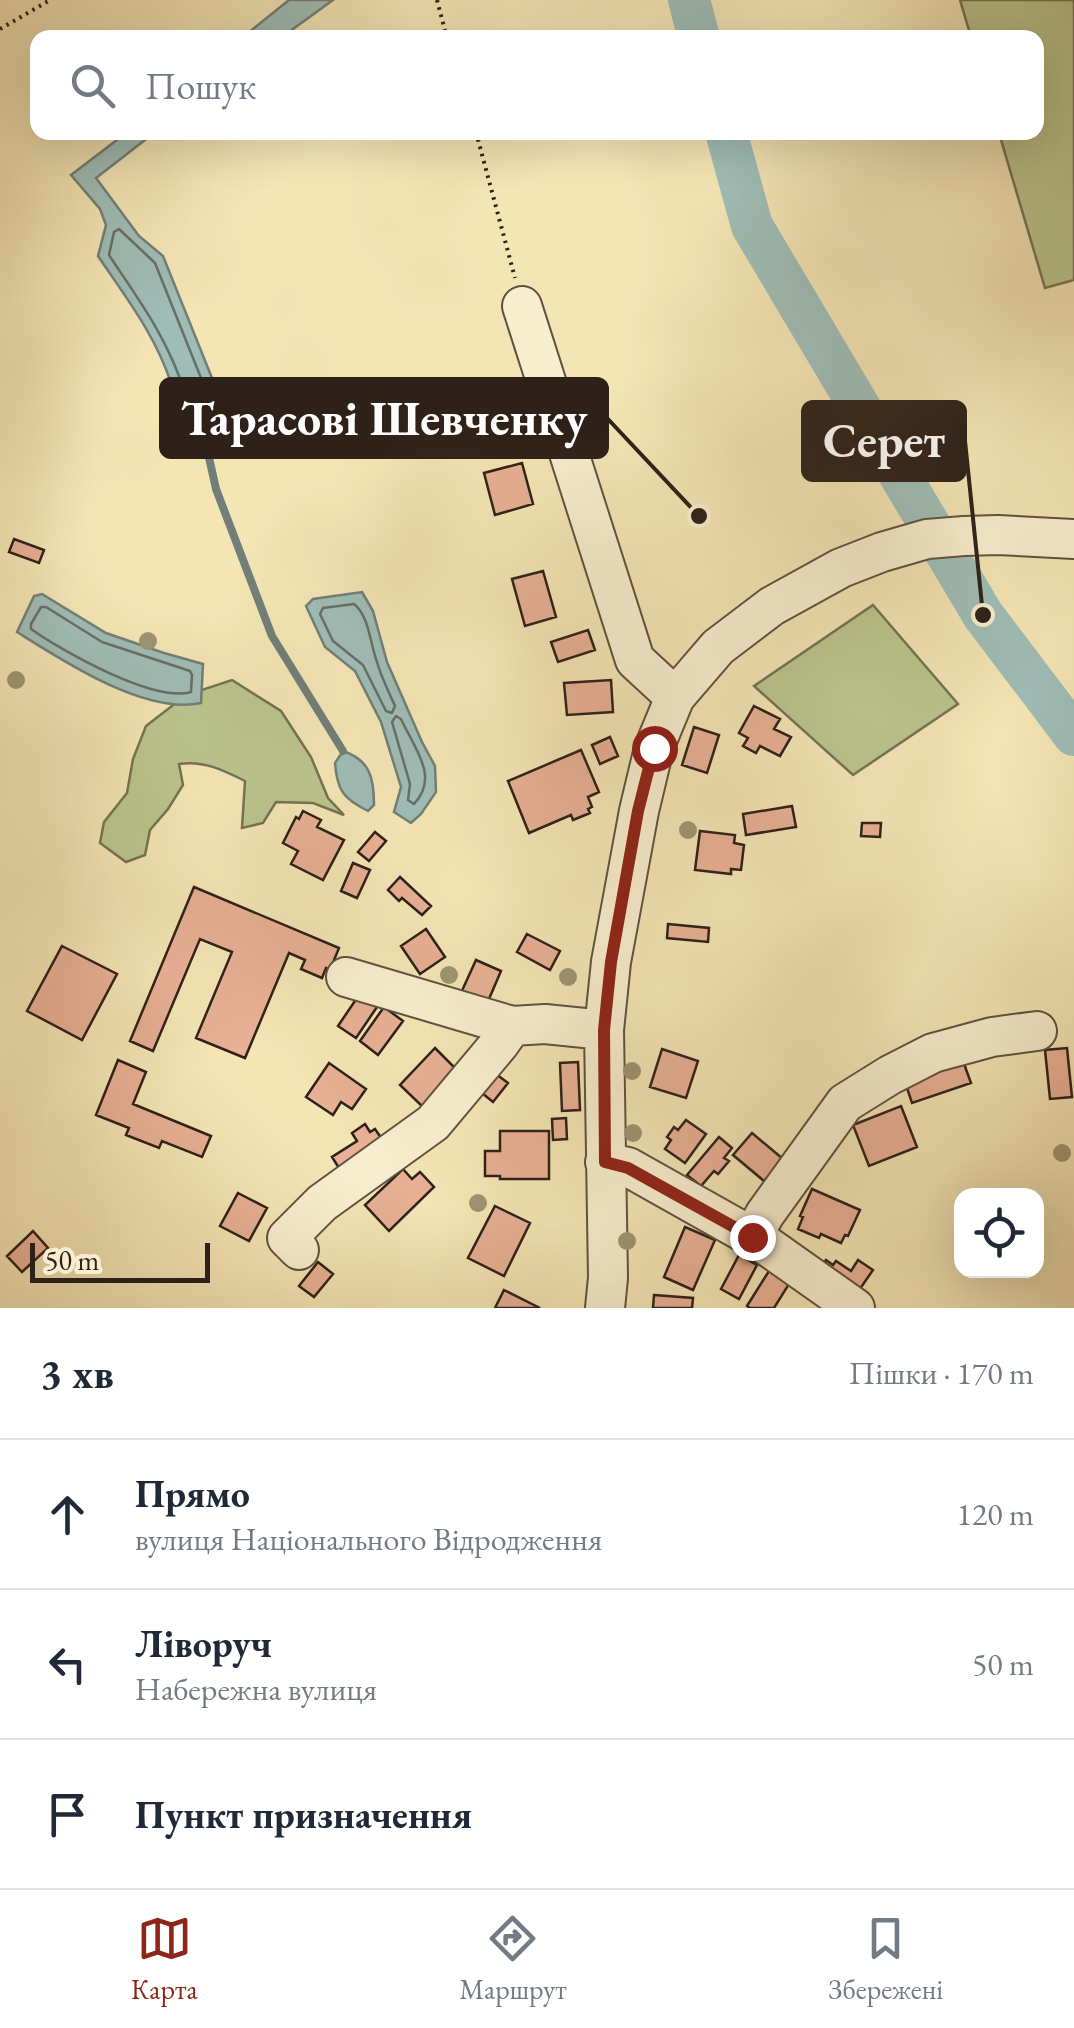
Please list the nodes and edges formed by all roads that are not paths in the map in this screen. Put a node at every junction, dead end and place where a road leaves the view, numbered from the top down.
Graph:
1 (522, 306) road end
2 (1074, 539) edge
3 (675, 697) junction
4 (346, 977) dead end
5 (512, 1026) junction
6 (604, 1030) junction
7 (1036, 1031) dead end
8 (605, 1162) junction
9 (752, 1237) junction
10 (300, 1250) dead end
11 (604, 1308) edge
12 (855, 1308) edge

1 - 3 street
2 - 3 street
3 - 6 street
4 - 5 street
5 - 6 street
5 - 10 street
6 - 8 street
7 - 9 street
8 - 9 street
8 - 11 street
9 - 12 street

